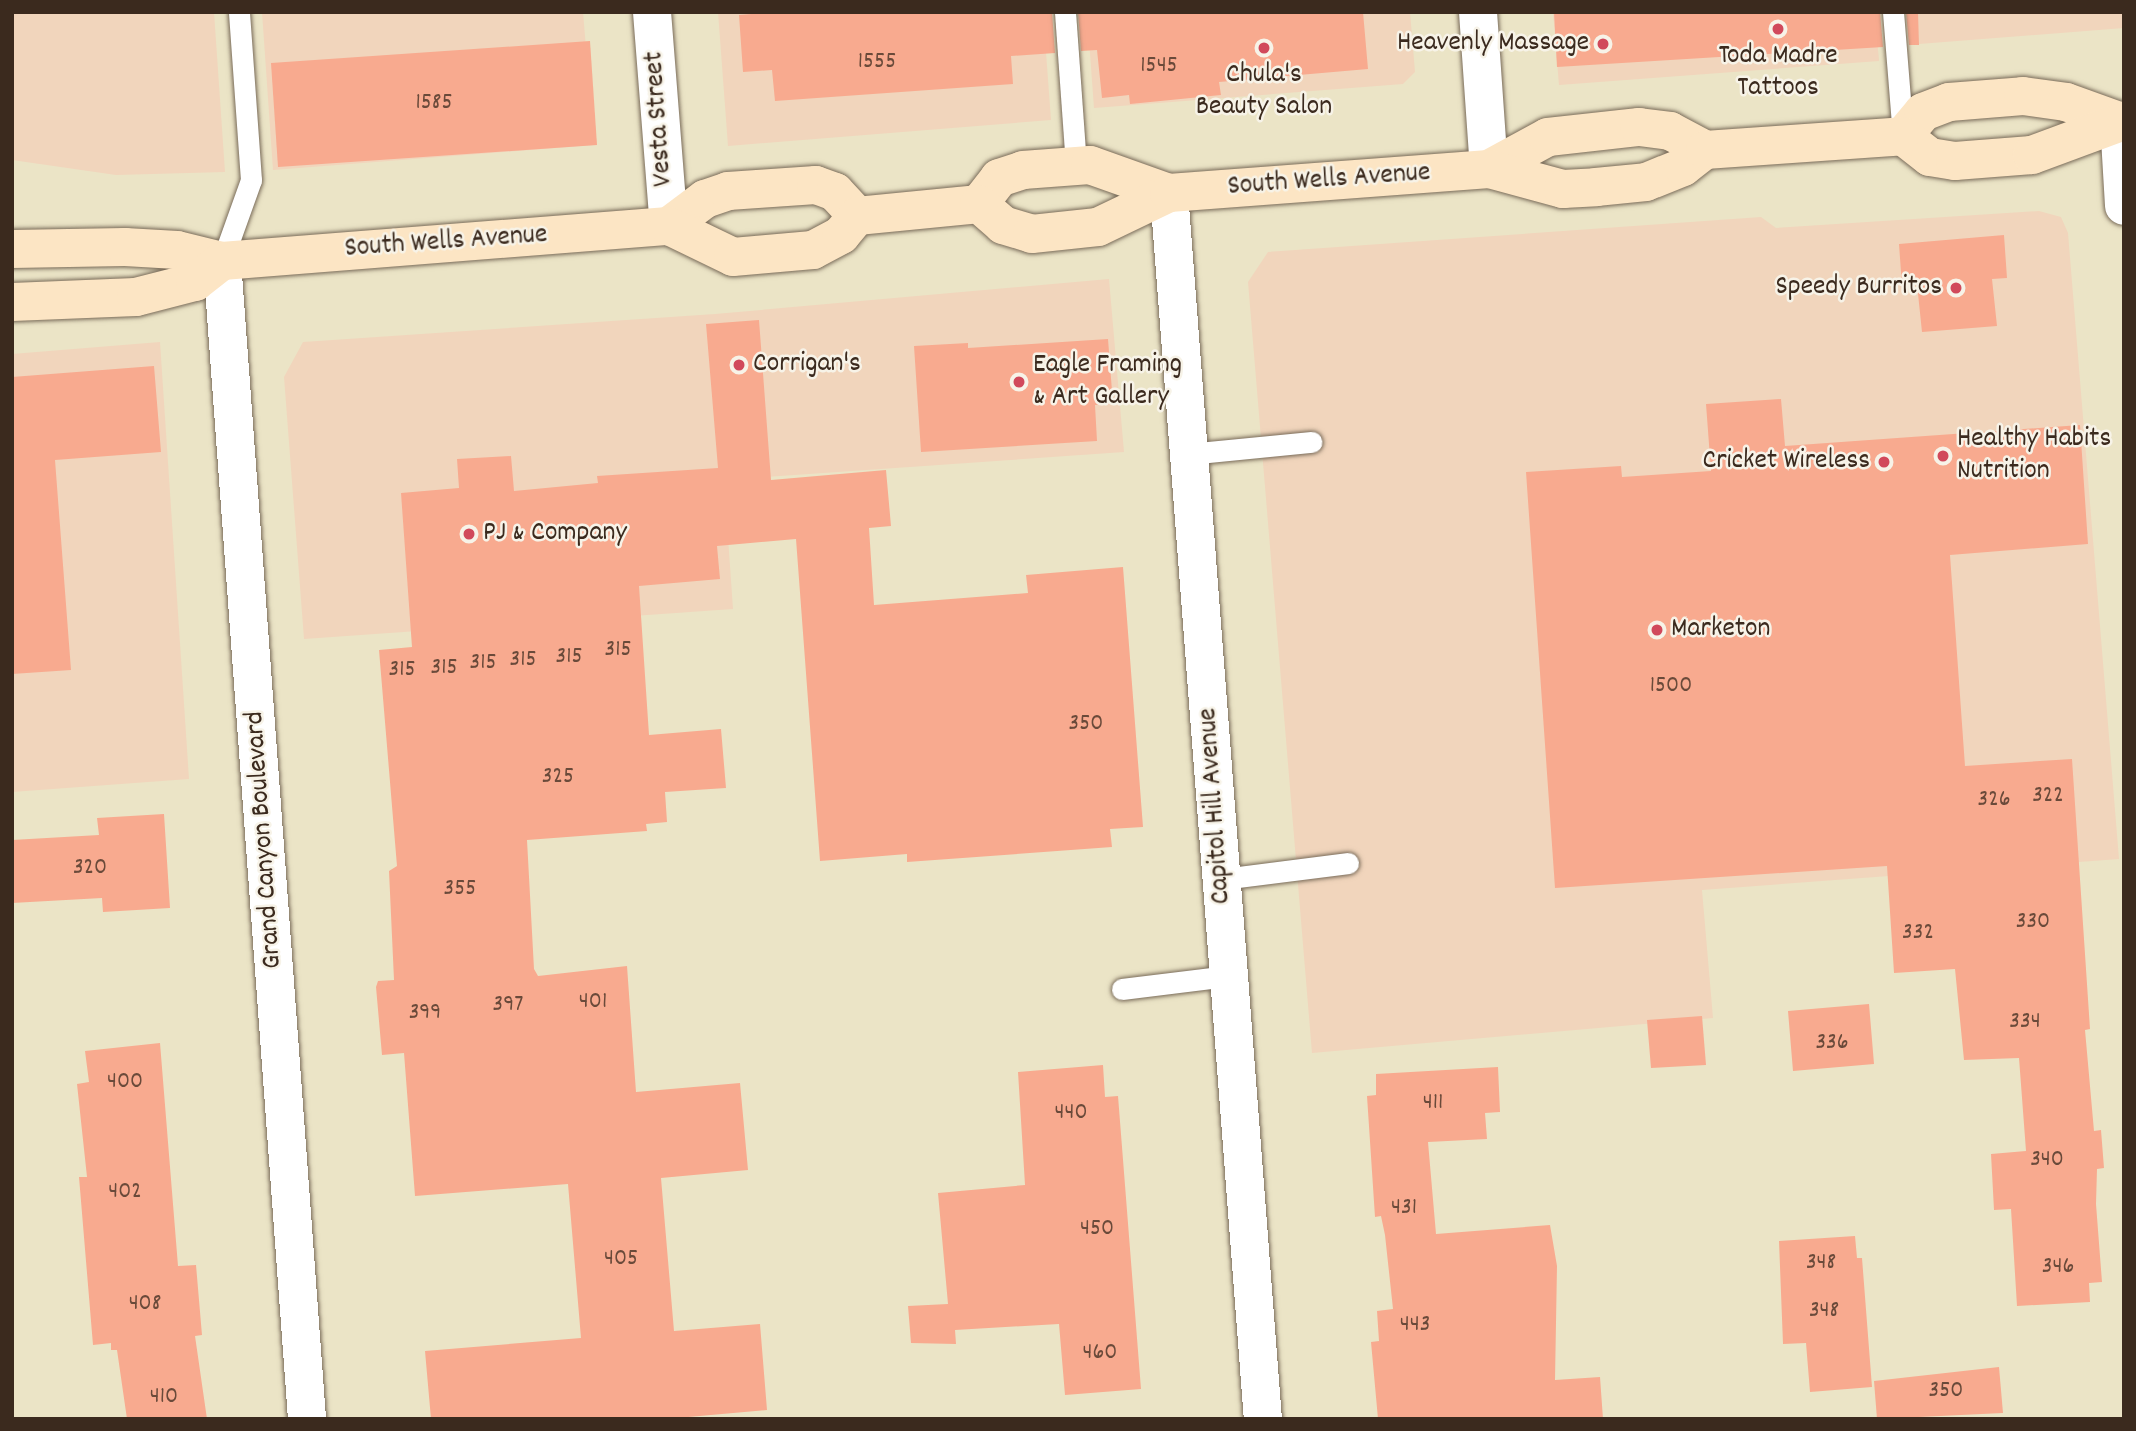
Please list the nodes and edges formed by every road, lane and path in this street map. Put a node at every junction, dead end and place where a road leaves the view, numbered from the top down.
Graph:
1 (239, 12) edge
2 (652, 12) edge
3 (1065, 12) edge
4 (1478, 12) edge
5 (1893, 12) edge
6 (2121, 121) edge
7 (1903, 136) junction
8 (1705, 150) junction
9 (1076, 167) junction
10 (1489, 169) junction
11 (1169, 193) junction
12 (979, 204) junction
13 (2124, 206) edge
14 (857, 216) junction
15 (669, 226) junction
16 (12, 249) edge
17 (222, 261) junction
18 (12, 302) edge
19 (1311, 442) dead end
20 (1188, 454) junction
21 (1348, 863) dead end
22 (1222, 879) junction
23 (1228, 976) junction
24 (1122, 989) dead end
25 (307, 1419) edge
26 (1263, 1419) edge

1 - 17 lane
2 - 15 street, Vesta Street
3 - 9 lane
4 - 10 street
5 - 7 lane
6 - 7 main road
6 - 7 main road
6 - 13 street
7 - 8 main road
8 - 10 main road, South Wells Avenue
8 - 10 main road, South Wells Avenue
9 - 11 main road, South Wells Avenue
9 - 12 main road, South Wells Avenue
10 - 11 main road, South Wells Avenue
11 - 12 main road, South Wells Avenue
11 - 20 street, Capitol Hill Avenue
12 - 14 main road
14 - 15 main road
14 - 15 main road
15 - 17 main road, South Wells Avenue
16 - 17 main road, South Wells Avenue
17 - 18 main road
17 - 25 street, Grand Canyon Boulevard
19 - 20 lane
20 - 22 street, Capitol Hill Avenue
21 - 22 lane
22 - 23 street, Capitol Hill Avenue
23 - 24 lane
23 - 26 street, Capitol Hill Avenue

